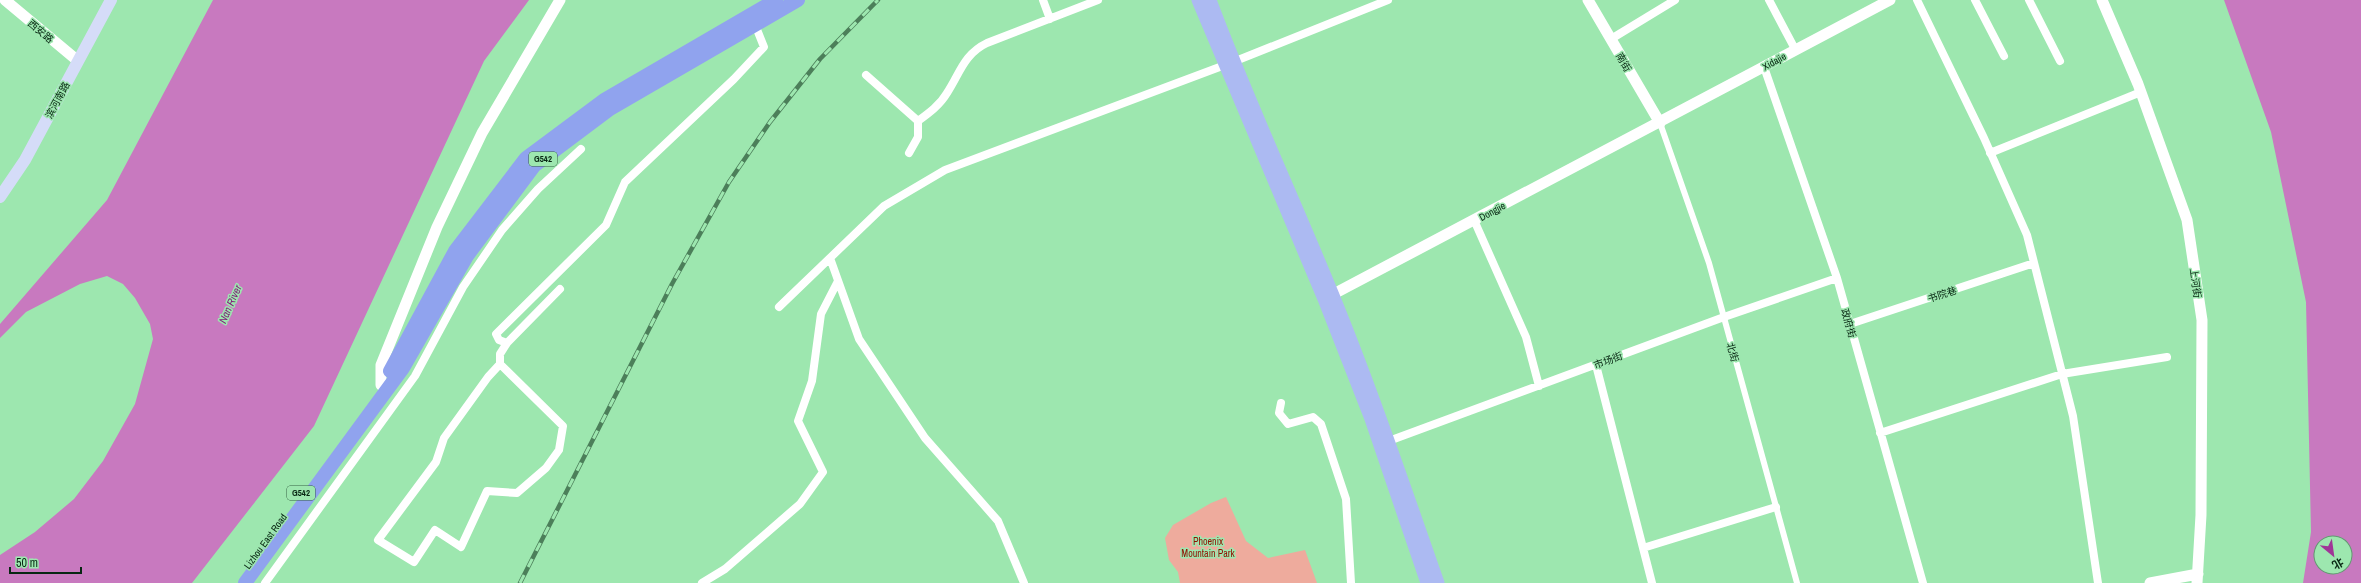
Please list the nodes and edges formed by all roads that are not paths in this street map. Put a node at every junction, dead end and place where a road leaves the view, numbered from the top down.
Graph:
1 (5, 0) edge
2 (111, 0) edge
3 (560, 0) edge
4 (776, 0) edge
5 (798, 0) edge
6 (1043, 0) edge
7 (1098, 0) edge
8 (1198, 0) edge
9 (1210, 0) edge
10 (1388, 0) edge
11 (1588, 0) edge
12 (1675, 0) edge
13 (1769, 0) edge
14 (1890, 0) edge
15 (1917, 0) edge
16 (1975, 0) edge
17 (2029, 0) edge
18 (2102, 0) edge
19 (1050, 18) junction
20 (752, 19) junction
21 (1611, 39) junction
22 (1795, 49) junction
23 (2004, 56) dead end
24 (78, 61) junction
25 (2060, 61) dead end
26 (1229, 63) junction
27 (1764, 67) junction
28 (866, 75) dead end
29 (2141, 92) junction
30 (918, 121) junction
31 (1660, 123) junction
32 (581, 149) dead end
33 (909, 152) dead end
34 (1990, 152) junction
35 (0, 197) edge
36 (1474, 220) junction
37 (830, 258) junction
38 (2034, 263) junction
39 (1837, 278) junction
40 (838, 281) junction
41 (560, 289) dead end
42 (1328, 296) junction
43 (779, 307) dead end
44 (1724, 317) junction
45 (398, 322) junction
46 (1850, 324) junction
47 (412, 331) junction
48 (507, 343) junction
49 (2167, 356) dead end
50 (500, 364) junction
51 (1596, 365) junction
52 (2062, 374) junction
53 (380, 385) junction
54 (1539, 386) junction
55 (1281, 403) dead end
56 (370, 405) junction
57 (1880, 433) junction
58 (1384, 443) junction
59 (1776, 507) junction
60 (1643, 548) junction
61 (2198, 578) edge
62 (234, 583) edge
63 (245, 583) edge
64 (265, 583) edge
65 (702, 583) edge
66 (1024, 583) edge
67 (1351, 583) edge
68 (1427, 583) edge
69 (1438, 583) edge
70 (1652, 583) edge
71 (1797, 583) edge
72 (1923, 583) edge
73 (2098, 583) edge
74 (2150, 583) edge

1 - 24 street, 西安路
2 - 24 main road, 滨河南路
3 - 45 street
4 - 20 highway, G542
5 - 20 highway, G542
6 - 19 street
7 - 19 street
8 - 26 main road
9 - 26 main road
10 - 26 street
11 - 21 street, 南街
12 - 21 street
13 - 22 street
14 - 22 street, Xidajie
15 - 34 street
16 - 23 street
17 - 25 street
18 - 29 street, 上河街
19 - 30 street
20 - 47 highway, G542
20 - 48 street
20 - 56 highway, G542
21 - 31 street, 南街
22 - 27 street, Xidajie
24 - 35 main road, 滨河南路
26 - 37 street
26 - 42 main road
27 - 31 street, Xidajie
27 - 39 street, 政府街
28 - 30 street
29 - 34 street
29 - 61 street, 上河街
30 - 33 street
31 - 36 street, Dongjie
31 - 44 street, 北街
32 - 64 street
34 - 38 street
36 - 42 street, Dongjie
36 - 54 street
37 - 40 street
37 - 43 street
38 - 46 street, 书院巷
38 - 52 street
39 - 44 street, 市场街
39 - 46 street, 政府街
40 - 65 street
40 - 66 street
41 - 48 street
42 - 58 main road
44 - 51 street, 市场街
44 - 59 street, 北街
45 - 47 street
45 - 53 street
46 - 57 street, 政府街
47 - 53 highway, G542
48 - 50 street
49 - 52 street
50 - 50 street
51 - 54 street, 市场街
51 - 60 street
52 - 57 street
52 - 73 street
53 - 56 highway, G542
54 - 58 street, 市场街
55 - 67 street
56 - 62 highway, Lizhou East Road / G542
56 - 63 highway, Lizhou East Road / G542
57 - 72 street, 政府街
58 - 68 main road
58 - 69 main road
59 - 60 street
59 - 71 street, 北街
60 - 70 street
61 - 74 street

